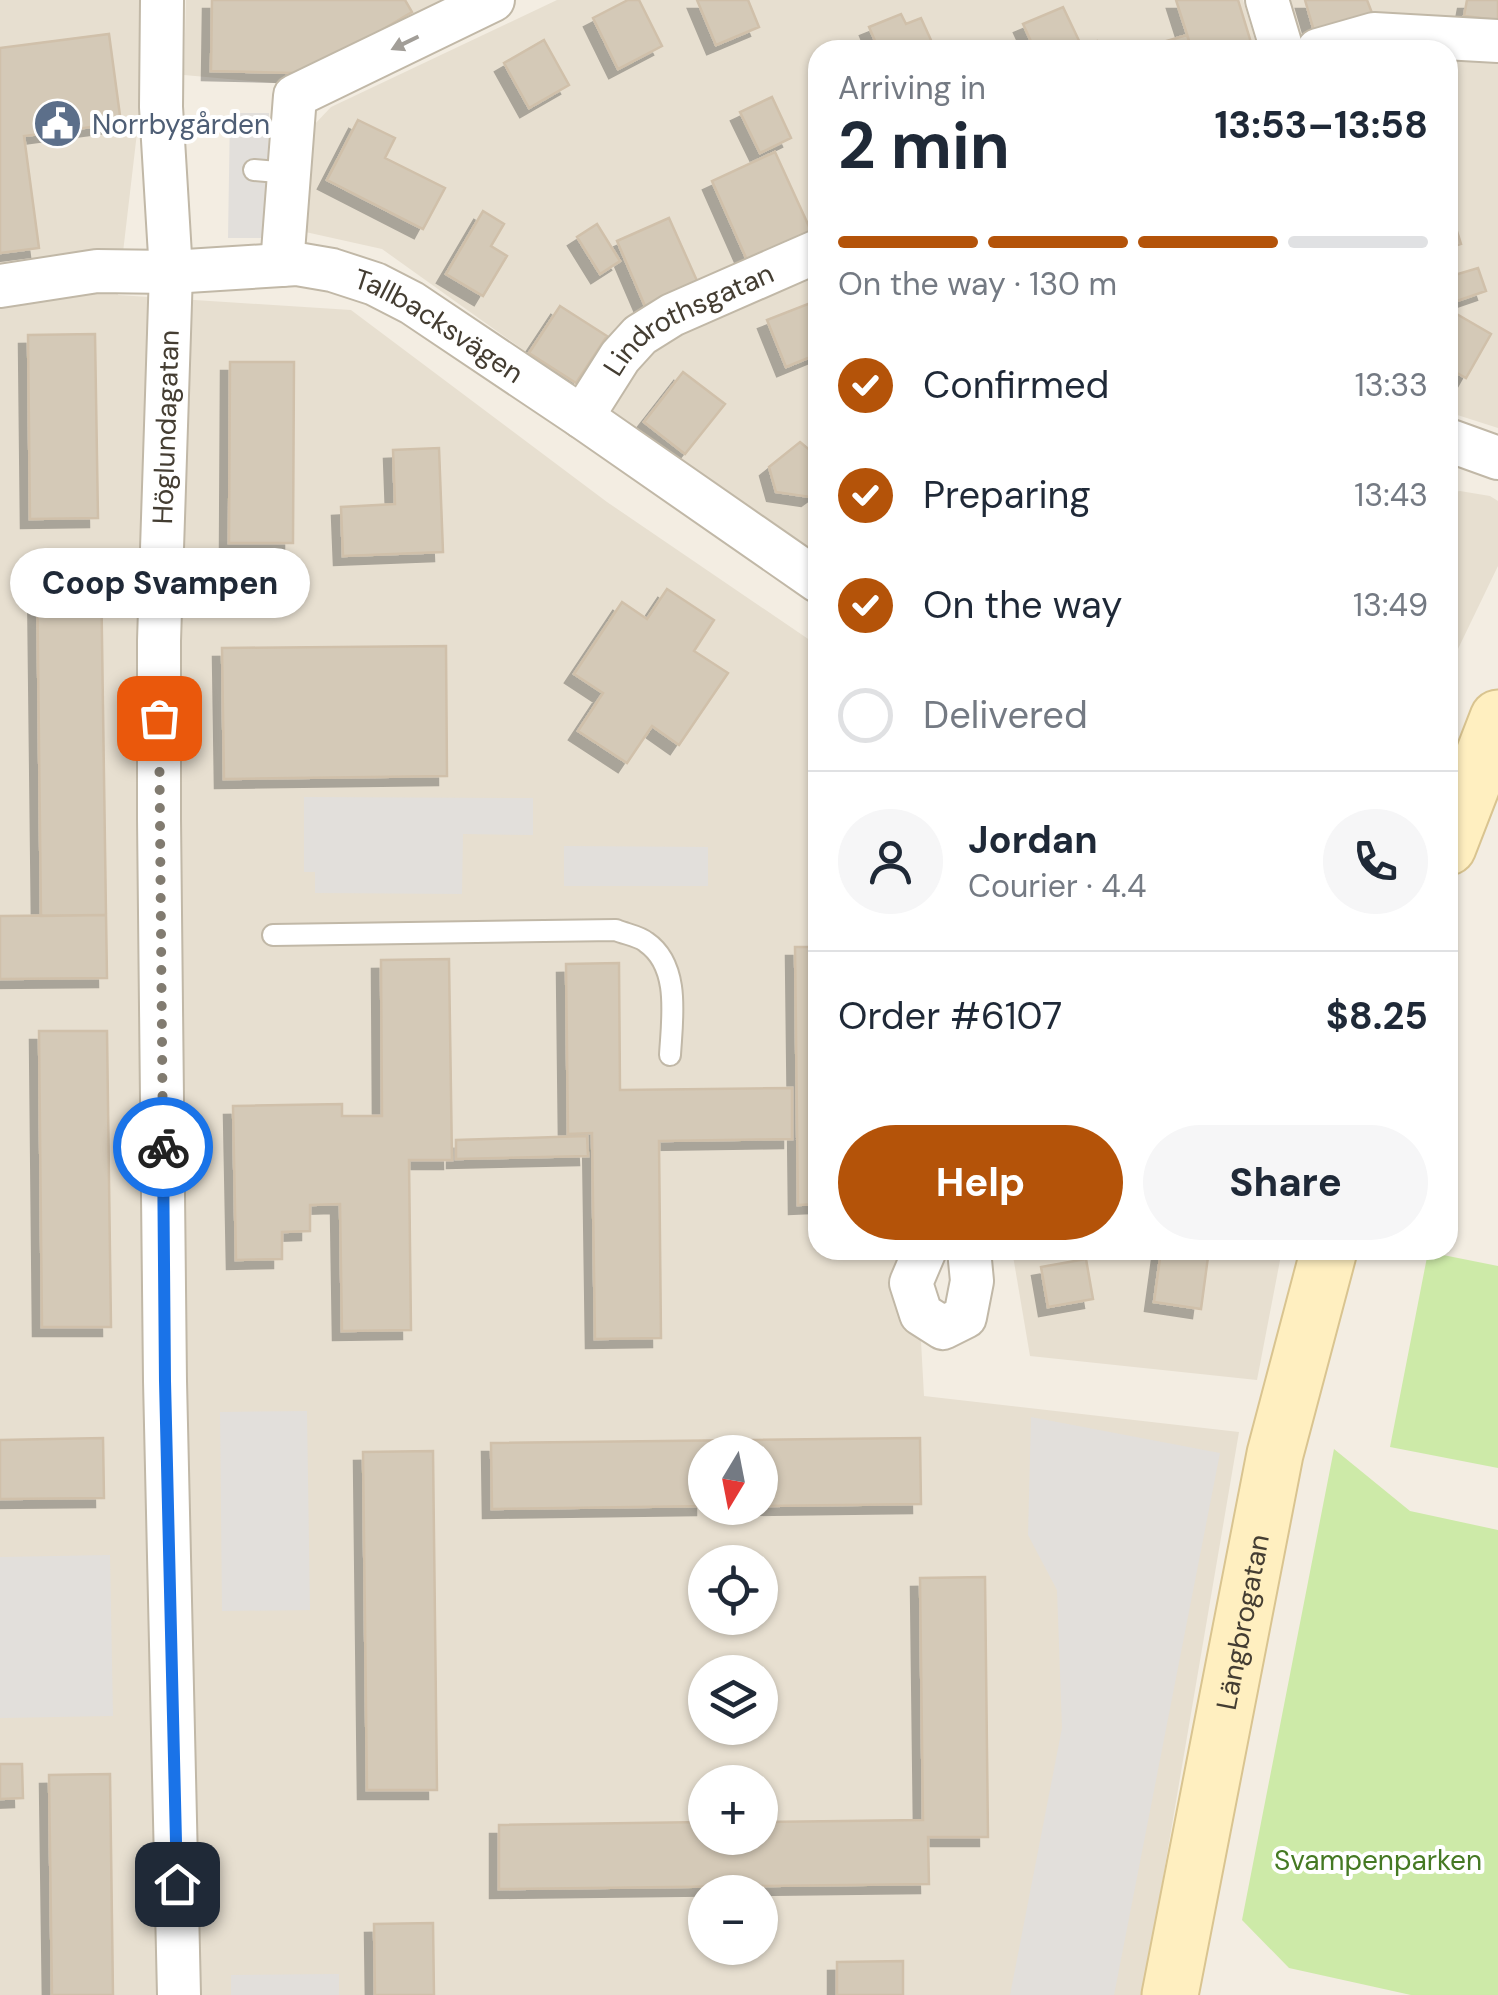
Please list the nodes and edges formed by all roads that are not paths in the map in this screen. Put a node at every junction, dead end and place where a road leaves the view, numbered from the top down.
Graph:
1 (162, 0) edge
2 (493, 0) edge
3 (1267, 0) edge
4 (1279, 40) edge
5 (1353, 40) edge
6 (1498, 42) edge
7 (808, 254) edge
8 (282, 265) junction
9 (171, 272) junction
10 (0, 286) edge
11 (582, 417) junction
12 (1458, 444) edge
13 (1498, 458) edge
14 (808, 574) edge
15 (1498, 718) edge
16 (1458, 821) edge
17 (273, 935) dead end
18 (670, 1055) dead end
19 (921, 1260) edge
20 (970, 1260) edge
21 (1326, 1260) edge
22 (180, 1995) edge
23 (1170, 1995) edge

1 - 9 street, Höglundagatan
2 -> 8 street
3 - 4 street
5 - 6 street
7 - 11 street, Lindrothsgatan
8 - 9 street, Tallbacksvägen
8 - 11 street, Tallbacksvägen
9 - 10 street, Tallbacksvägen
9 - 22 street, Höglundagatan
11 - 14 street, Tallbacksvägen
12 - 13 street
15 - 16 street
17 - 18 lane
19 - 20 street
21 - 23 street, Längbrogatan

